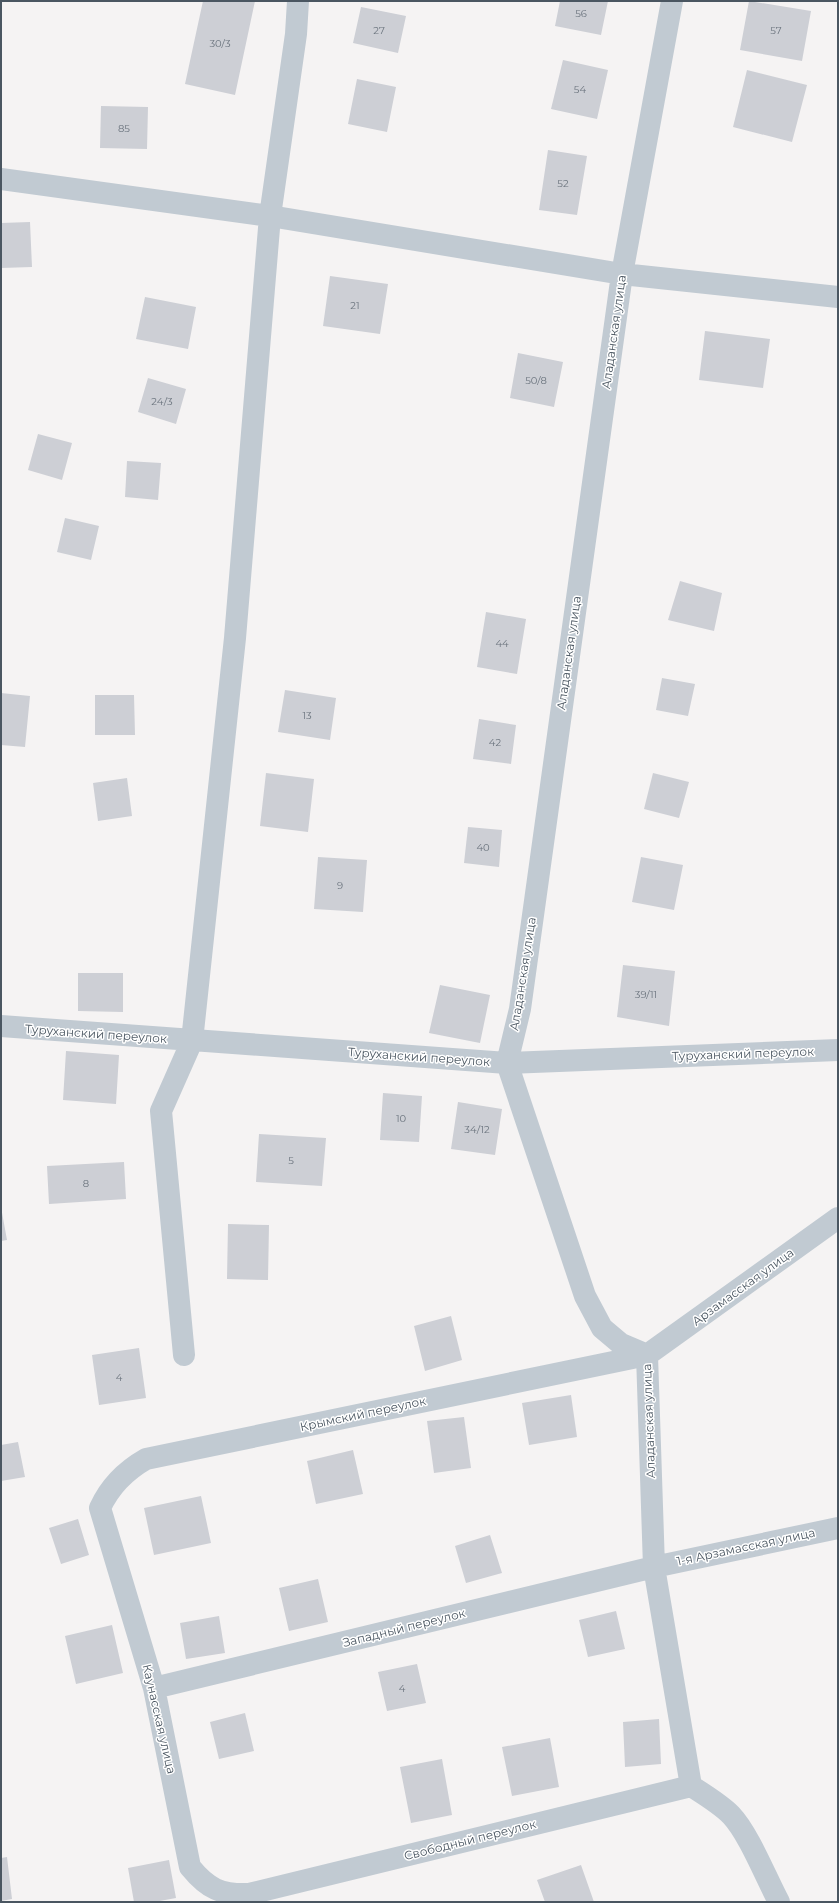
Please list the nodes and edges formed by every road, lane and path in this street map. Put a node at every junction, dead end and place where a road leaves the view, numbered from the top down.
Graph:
1 (298, 1) edge
2 (672, 1) edge
3 (1, 178) edge
4 (270, 216) junction
5 (622, 274) junction
6 (838, 298) edge
7 (1, 1026) edge
8 (192, 1041) junction
9 (838, 1050) edge
10 (507, 1063) junction
11 (838, 1218) edge
12 (184, 1355) dead end
13 (647, 1355) junction
14 (100, 1508) joint
15 (838, 1528) edge
16 (654, 1567) junction
17 (154, 1688) junction
18 (691, 1786) junction
19 (249, 1894) joint
20 (779, 1902) edge

1 - 4 street
2 - 5 street, Аладанская улица
3 - 4 street
4 - 5 street
4 - 8 street
5 - 6 street
5 - 10 street, Аладанская улица
7 - 8 street, Туруханский переулок
8 - 10 street, Туруханский переулок
8 - 12 street
9 - 10 street, Туруханский переулок
10 - 13 street, Аладанская улица
11 - 13 street, Арзамасская улица
13 - 14 street, Крымский переулок
13 - 16 street, Аладанская улица
14 - 17 street, Каунасская улица
15 - 16 street, 1-я Арзамасская улица
16 - 17 street, Западный переулок
16 - 18 street, Аладанская улица
17 - 19 street, Каунасская улица
18 - 19 street, Свободный переулок
18 - 20 street

